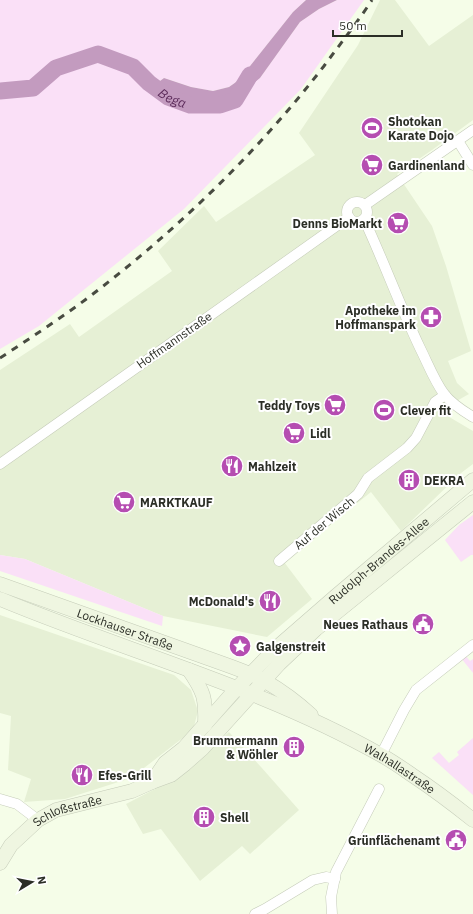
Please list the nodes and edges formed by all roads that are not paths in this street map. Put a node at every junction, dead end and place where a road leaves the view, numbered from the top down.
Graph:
1 (473, 130) edge
2 (458, 141) junction
3 (473, 165) edge
4 (365, 205) junction
5 (348, 217) junction
6 (364, 219) junction
7 (445, 395) junction
8 (473, 417) edge
9 (0, 464) edge
10 (473, 480) edge
11 (473, 502) edge
12 (279, 561) dead end
13 (0, 584) edge
14 (0, 599) edge
15 (473, 645) edge
16 (189, 670) junction
17 (250, 674) junction
18 (264, 681) junction
19 (237, 688) junction
20 (252, 694) junction
21 (205, 725) junction
22 (322, 725) junction
23 (381, 755) junction
24 (152, 782) junction
25 (379, 789) dead end
26 (0, 799) edge
27 (38, 820) junction
28 (473, 820) edge
29 (0, 862) edge
30 (335, 879) junction
31 (255, 914) edge
32 (332, 914) edge

1 - 2 street
2 - 3 street
2 - 4 street
4 - 5 street
4 - 6 street
5 - 6 street
5 - 9 street, Hoffmannstraße
6 - 7 street
7 - 8 street
7 - 12 street, Auf der Wisch
10 - 17 main road, Rudolph-Brandes-Allee
11 - 18 main road, Rudolph-Brandes-Allee
13 - 17 main road, Lockhauser Straße
14 - 16 main road, Lockhauser Straße
15 - 23 street
16 - 19 main road, Lockhauser Straße
16 - 21 main road
17 - 18 main road, Walhallastraße
17 - 19 main road, Schloßstraße
18 - 20 main road, Schloßstraße
18 - 22 main road, Walhallastraße
19 - 20 main road, Walhallastraße
19 - 21 main road, Schloßstraße
20 - 22 main road, Walhallastraße
20 - 24 main road, Schloßstraße
21 - 24 main road, Schloßstraße
22 - 23 main road, Walhallastraße
23 - 28 main road, Walhallastraße
24 - 27 main road, Schloßstraße
25 - 30 street
26 - 27 street
27 - 29 main road, Schloßstraße
30 - 31 street
30 - 32 street

